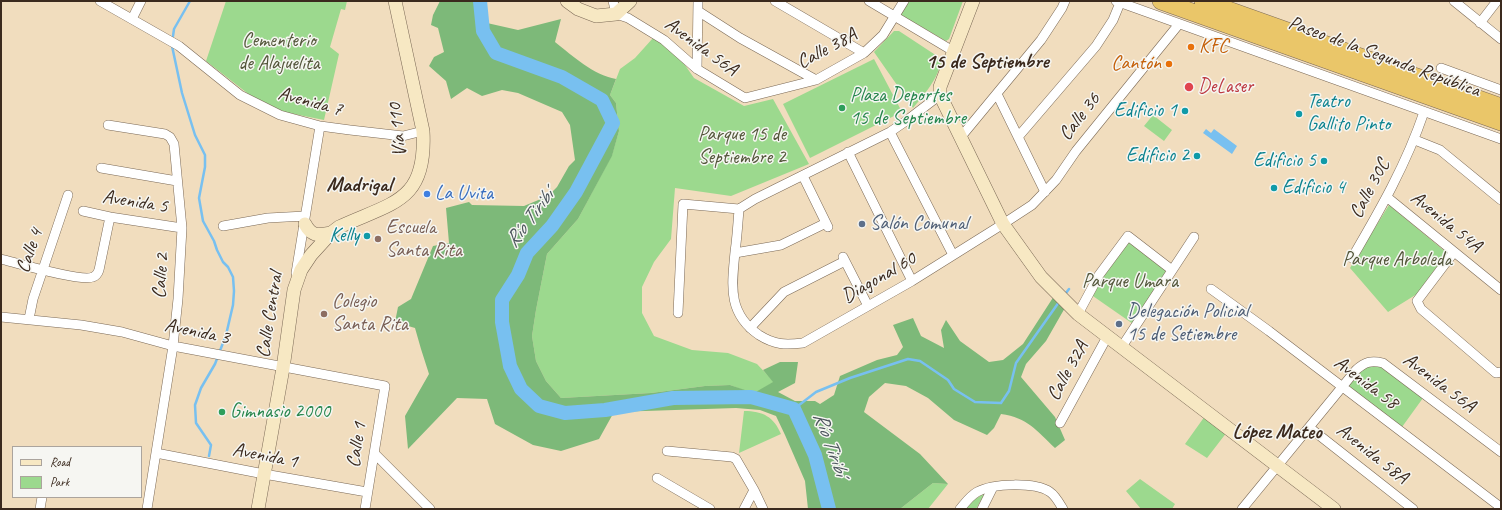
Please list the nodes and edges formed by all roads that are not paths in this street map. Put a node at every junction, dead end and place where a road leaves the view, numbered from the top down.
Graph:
1 (100, 1) edge
2 (141, 1) edge
3 (395, 1) edge
4 (567, 1) edge
5 (630, 1) edge
6 (698, 1) edge
7 (775, 1) edge
8 (869, 1) edge
9 (904, 1) edge
10 (973, 1) edge
11 (1065, 1) edge
12 (1161, 1) edge
13 (1203, 1) edge
14 (1454, 1) edge
15 (1497, 1) edge
16 (1118, 2) edge
17 (614, 7) edge
18 (698, 11) junction
19 (896, 16) junction
20 (132, 18) junction
21 (1480, 23) junction
22 (1179, 24) junction
23 (1501, 40) edge
24 (954, 52) junction
25 (864, 53) junction
26 (1442, 68) dead end
27 (696, 69) junction
28 (816, 80) junction
29 (1501, 90) edge
30 (997, 94) junction
31 (940, 95) junction
32 (745, 98) joint
33 (1501, 107) edge
34 (1424, 112) junction
35 (1501, 122) edge
36 (108, 125) dead end
37 (320, 126) junction
38 (423, 131) junction
39 (890, 132) junction
40 (1018, 137) junction
41 (960, 138) junction
42 (1501, 139) edge
43 (1415, 140) junction
44 (848, 152) junction
45 (101, 168) dead end
46 (803, 176) junction
47 (177, 181) junction
48 (1045, 192) junction
49 (68, 195) dead end
50 (1388, 198) junction
51 (1501, 200) edge
52 (739, 209) junction
53 (82, 211) dead end
54 (110, 217) junction
55 (305, 220) junction
56 (1003, 224) junction
57 (223, 226) dead end
58 (182, 228) junction
59 (331, 233) junction
60 (1194, 237) dead end
61 (1454, 252) junction
62 (735, 253) junction
63 (953, 255) junction
64 (1352, 258) dead end
65 (1, 259) edge
66 (43, 270) junction
67 (1172, 270) junction
68 (912, 281) junction
69 (294, 290) junction
70 (1211, 290) dead end
71 (1501, 290) edge
72 (868, 306) junction
73 (678, 314) dead end
74 (1078, 314) junction
75 (1, 317) edge
76 (29, 319) junction
77 (750, 328) junction
78 (1107, 337) junction
79 (173, 346) junction
80 (1121, 348) junction
81 (282, 368) junction
82 (1498, 372) edge
83 (385, 386) joint
84 (1343, 387) junction
85 (1060, 423) dead end
86 (1310, 428) junction
87 (667, 452) dead end
88 (1501, 452) edge
89 (156, 453) junction
90 (374, 453) junction
91 (1278, 466) junction
92 (264, 474) junction
93 (656, 478) dead end
94 (993, 487) junction
95 (754, 490) junction
96 (367, 492) junction
97 (42, 498) edge
98 (1499, 506) edge
99 (40, 509) edge
100 (147, 509) edge
101 (258, 509) edge
102 (365, 509) edge
103 (430, 509) edge
104 (710, 509) edge
105 (744, 509) edge
106 (763, 509) edge
107 (960, 509) edge
108 (982, 509) edge
109 (1063, 509) edge
110 (1242, 509) edge
111 (1334, 509) edge
112 (1413, 509) edge

1 - 20 street, Avenida 7
2 - 20 street
3 - 38 street, Vía 110
4 - 17 street
5 - 17 street
6 - 18 street
7 - 25 street
8 - 19 street
9 - 19 street, Calle 38A
10 - 24 street
11 - 30 street
12 - 35 highway, Paseo de la Segunda República
13 - 33 highway, Paseo de la Segunda República
14 - 21 street
15 - 21 street
16 - 22 street
16 - 40 street
17 - 27 street, Avenida 56A
18 - 27 street
18 - 28 street
19 - 24 street
19 - 25 street, Calle 38A
20 - 37 street, Avenida 7
21 - 23 street
22 - 34 street
22 - 48 street, Calle 36
24 - 31 street
25 - 28 street, Calle 38A
26 - 29 street
27 - 32 street, Avenida 56A
28 - 32 street, Calle 38A
30 - 40 street
30 - 41 street
31 - 39 street
31 - 41 street
34 - 42 street
34 - 43 street, Calle 30C
36 - 47 street, Calle 2
37 - 38 street, Avenida 7
37 - 55 street, Calle Central
38 - 59 street, Vía 110
39 - 44 street
39 - 63 street
40 - 48 street
41 - 56 street
43 - 50 street, Calle 30C
43 - 51 street
44 - 46 street
44 - 68 street
45 - 47 street
46 - 52 street
46 - 62 street
47 - 58 street, Calle 2
48 - 56 street, Calle 36
49 - 66 street, Calle 4
50 - 61 street, Avenida 54A
50 - 64 street, Calle 30C
52 - 62 street
52 - 73 street
53 - 54 street, Avenida 5
54 - 58 street, Avenida 5
54 - 66 street
55 - 57 street
55 - 59 street
55 - 69 street, Calle Central
56 - 63 street, Diagonal 60
56 - 74 street
58 - 79 street, Calle 2
59 - 69 street, Vía 110
60 - 67 street, Calle 32A
61 - 71 street, Avenida 54A
61 - 82 street
62 - 77 street
63 - 68 street, Diagonal 60
65 - 66 street
66 - 76 street, Calle 4
67 - 74 street
67 - 80 street, Calle 32A
68 - 72 street, Diagonal 60
69 - 81 street, Calle Central
70 - 84 street, Avenida 58
72 - 77 street, Diagonal 60
72 - 77 street
74 - 78 street
75 - 76 street, Avenida 3
76 - 79 street, Avenida 3
78 - 80 street
78 - 85 street, Calle 32A
79 - 81 street, Avenida 3
79 - 89 street, Calle 2
80 - 91 street
81 - 83 street, Avenida 3
81 - 92 street, Calle Central
83 - 90 street, Calle 1
84 - 86 street
84 - 88 street, Avenida 56A
84 - 98 street, Avenida 58
86 - 91 street
86 - 112 street, Avenida 58A
87 - 95 street
89 - 92 street, Avenida 1
89 - 100 street, Calle 2
90 - 96 street, Calle 1
90 - 103 street
91 - 110 street
91 - 111 street
92 - 96 street, Avenida 1
92 - 101 street, Calle Central
93 - 104 street
94 - 107 street
94 - 108 street
94 - 109 street
95 - 105 street
95 - 106 street
96 - 102 street, Calle 1
97 - 99 street

